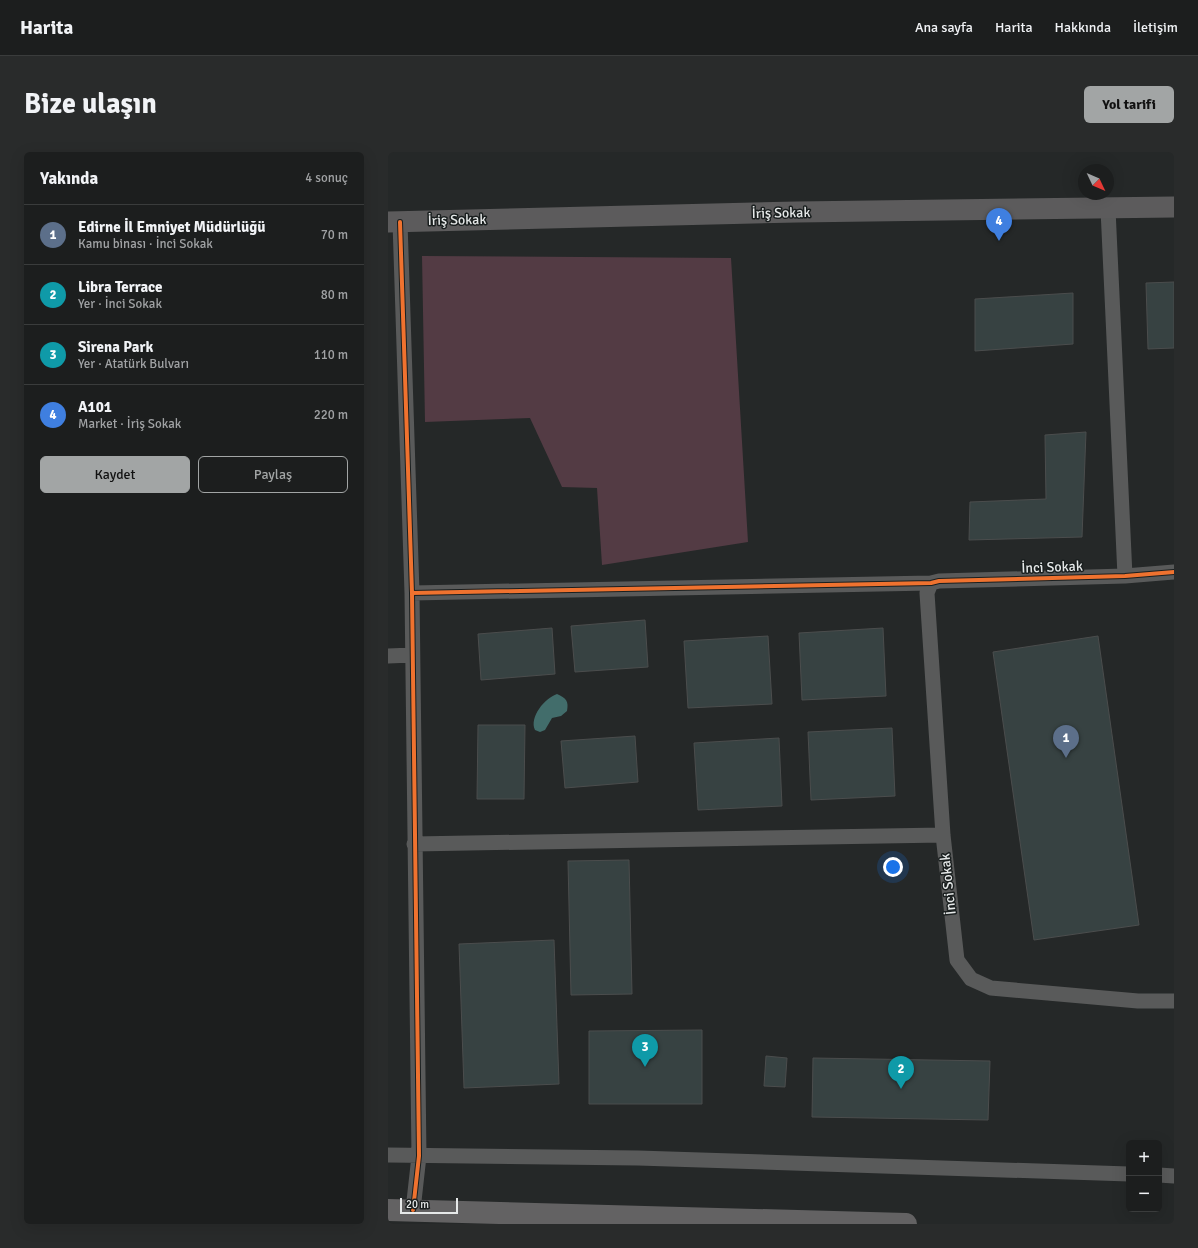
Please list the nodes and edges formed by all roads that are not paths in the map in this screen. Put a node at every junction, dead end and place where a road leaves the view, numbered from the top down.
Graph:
1 (1174, 207) edge
2 (1108, 209) junction
3 (394, 222) edge
4 (1174, 572) edge
5 (1124, 576) junction
6 (930, 583) junction
7 (412, 593) junction
8 (412, 655) junction
9 (388, 656) edge
10 (943, 835) junction
11 (414, 844) junction
12 (1174, 1001) edge
13 (388, 1155) edge
14 (419, 1156) junction
15 (1126, 1174) edge
16 (1162, 1175) edge
17 (1174, 1176) edge
18 (388, 1210) edge
19 (413, 1210) junction
20 (906, 1224) edge

1 - 2 main road, İriş Sokak
2 - 3 main road, İriş Sokak
2 - 5 street
3 - 7 street
4 - 5 street, İnci Sokak
5 - 6 street, İnci Sokak
6 - 7 street
6 - 10 street, İnci Sokak
7 - 8 street
8 - 9 street
8 - 11 street
10 - 11 street
10 - 12 street, İnci Sokak
11 - 14 street
13 - 14 street
14 - 15 street
14 - 19 street
16 - 17 street
18 - 19 main road
19 - 20 main road

